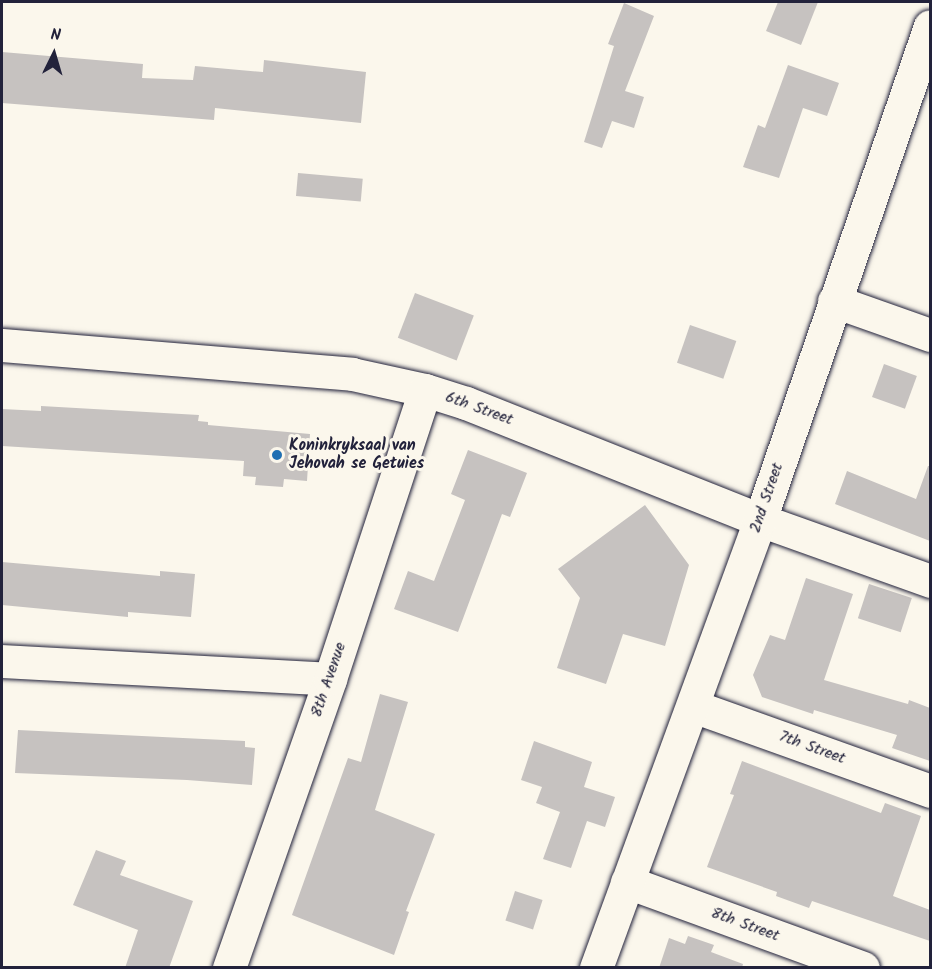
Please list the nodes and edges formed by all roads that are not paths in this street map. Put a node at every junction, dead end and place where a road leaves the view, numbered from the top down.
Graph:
1 (930, 26) edge
2 (834, 301) junction
3 (930, 335) edge
4 (2, 345) edge
5 (424, 390) junction
6 (760, 520) junction
7 (930, 581) edge
8 (2, 661) edge
9 (330, 679) junction
10 (693, 706) junction
11 (930, 791) edge
12 (627, 882) junction
13 (229, 968) edge
14 (596, 968) edge
15 (863, 968) edge

1 - 2 street, 2nd Street
2 - 3 street
2 - 6 street, 2nd Street
4 - 5 street, 6th Street
5 - 6 street, 6th Street
5 - 9 street, 8th Avenue
6 - 7 street, 6th Street
6 - 10 street, 2nd Street
8 - 9 street
9 - 13 street, 8th Avenue
10 - 11 street, 7th Street
10 - 12 street, 2nd Street
12 - 14 street, 2nd Street
12 - 15 street, 8th Street

